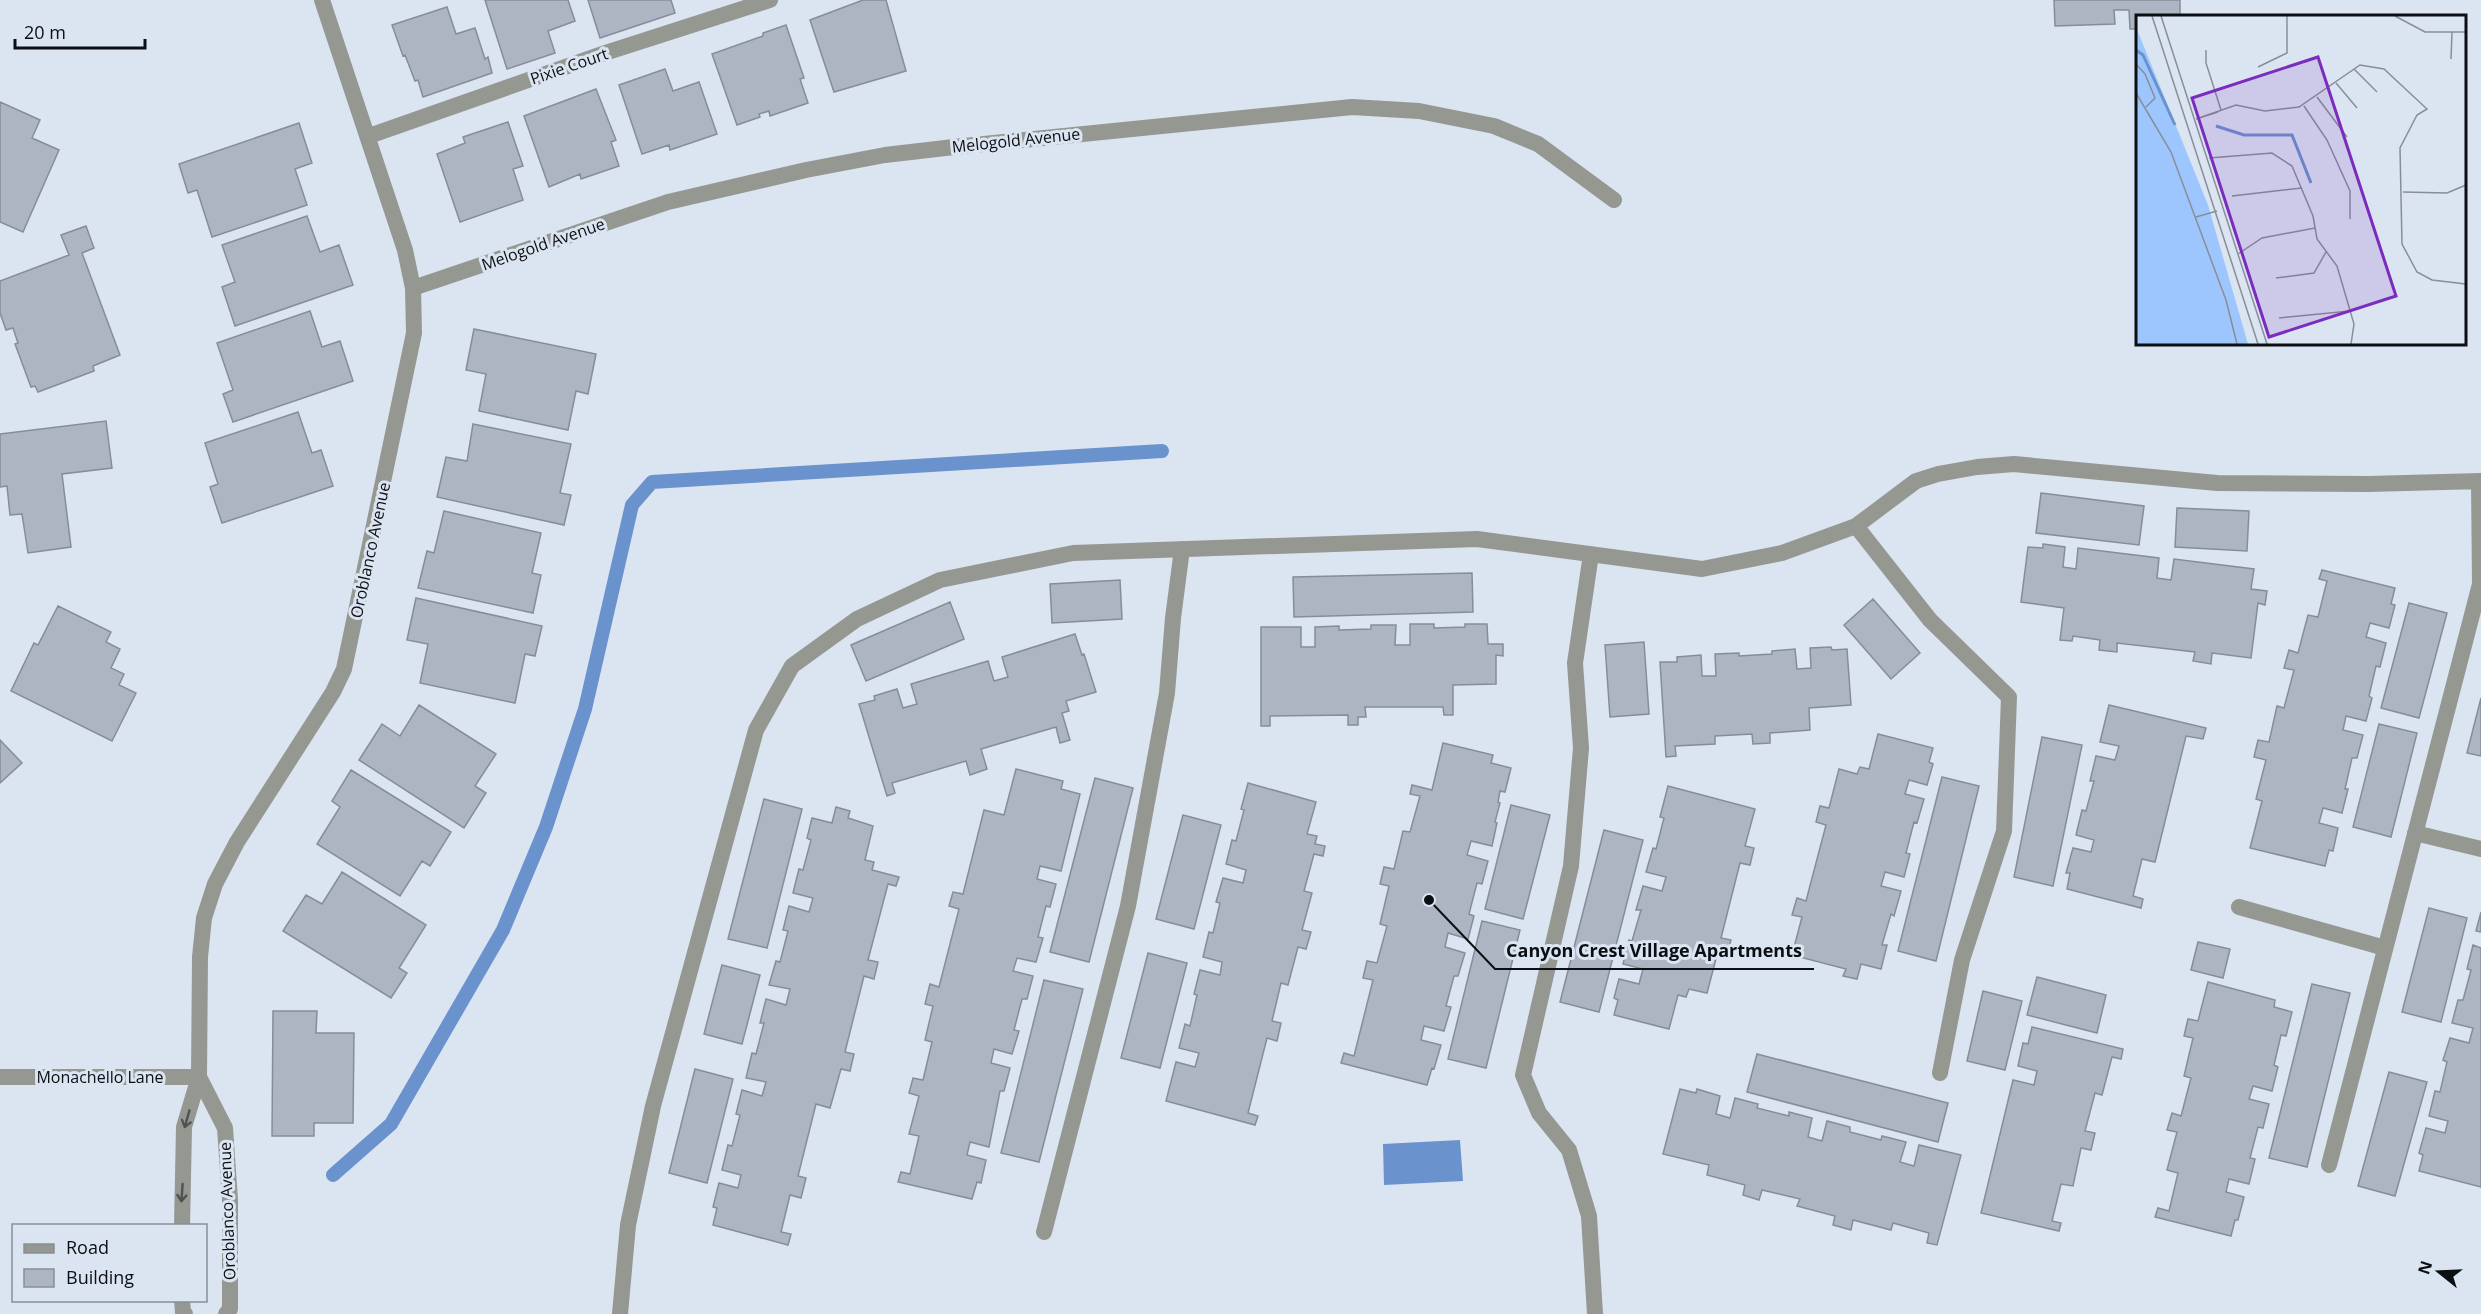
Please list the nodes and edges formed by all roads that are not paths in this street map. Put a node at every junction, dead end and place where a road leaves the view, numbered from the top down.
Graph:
1 (322, 0) edge
2 (770, 0) edge
3 (369, 136) junction
4 (1614, 200) dead end
5 (413, 288) junction
6 (2480, 481) edge
7 (1856, 526) junction
8 (1182, 549) junction
9 (1591, 554) junction
10 (2415, 833) junction
11 (2481, 849) edge
12 (2239, 907) dead end
13 (2385, 948) junction
14 (1940, 1073) dead end
15 (0, 1077) edge
16 (200, 1077) junction
17 (2329, 1165) dead end
18 (182, 1224) edge
19 (1044, 1232) dead end
20 (226, 1314) edge
21 (620, 1314) edge
22 (1595, 1314) edge

1 - 3 street, Oroblanco Avenue
2 - 3 street, Pixie Court
3 - 5 street, Oroblanco Avenue
4 - 5 street, Melogold Avenue
5 - 16 street, Oroblanco Avenue
6 - 7 street
6 - 10 street
7 - 9 street
7 - 14 street
8 - 9 street
8 - 19 street
8 - 21 street
9 - 22 street
10 - 11 street
10 - 13 street
12 - 13 street
13 - 17 street
15 - 16 street, Monachello Lane
16 -> 18 street, Oroblanco Avenue
16 - 20 street, Oroblanco Avenue

